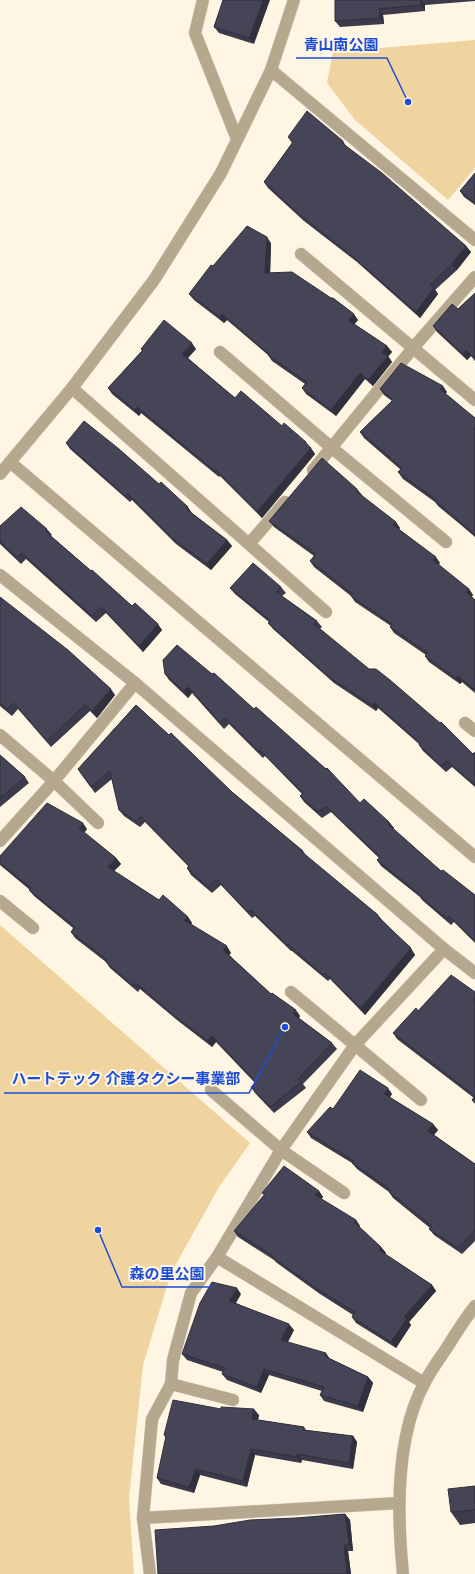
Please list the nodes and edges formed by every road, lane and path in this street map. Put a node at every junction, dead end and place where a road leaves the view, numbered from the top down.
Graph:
1 (203, 0) edge
2 (294, 0) edge
3 (271, 70) junction
4 (237, 139) junction
5 (475, 240) edge
6 (301, 254) dead end
7 (475, 277) edge
8 (413, 348) junction
9 (220, 352) dead end
10 (72, 388) junction
11 (475, 400) edge
12 (332, 448) junction
13 (10, 462) junction
14 (0, 474) edge
15 (306, 478) edge
16 (291, 496) edge
17 (446, 542) dead end
18 (249, 544) junction
19 (0, 575) edge
20 (326, 612) dead end
21 (135, 683) junction
22 (465, 723) dead end
23 (475, 731) edge
24 (0, 735) edge
25 (54, 781) junction
26 (98, 823) dead end
27 (0, 841) edge
28 (475, 856) edge
29 (0, 901) edge
30 (33, 928) dead end
31 (444, 949) junction
32 (475, 973) edge
33 (291, 992) dead end
34 (355, 1045) junction
35 (211, 1090) dead end
36 (421, 1100) dead end
37 (281, 1150) junction
38 (344, 1193) dead end
39 (217, 1257) junction
40 (475, 1306) edge
41 (424, 1383) junction
42 (171, 1384) junction
43 (233, 1400) dead end
44 (399, 1503) junction
45 (143, 1518) junction
46 (150, 1574) edge
47 (403, 1574) edge

1 - 4 street
2 - 3 street
3 - 4 street
3 - 5 street
4 - 10 street
6 - 8 street
7 - 8 street
8 - 11 street
8 - 12 street
9 - 12 street
10 - 13 street
10 - 18 street
12 - 15 street
12 - 17 street
13 - 14 street
13 - 28 street
16 - 18 street
18 - 20 street
19 - 21 street
21 - 25 street
21 - 31 street
22 - 23 street
24 - 25 street
25 - 26 street
25 - 27 street
29 - 30 street
31 - 32 street
31 - 34 street
33 - 34 street
34 - 36 street
34 - 37 street
35 - 37 street
37 - 38 street
37 - 39 street
39 - 41 street
39 - 42 street
40 - 41 street
41 - 44 street
42 - 43 street
42 - 45 street
44 - 45 street
44 - 47 street
45 - 46 street

